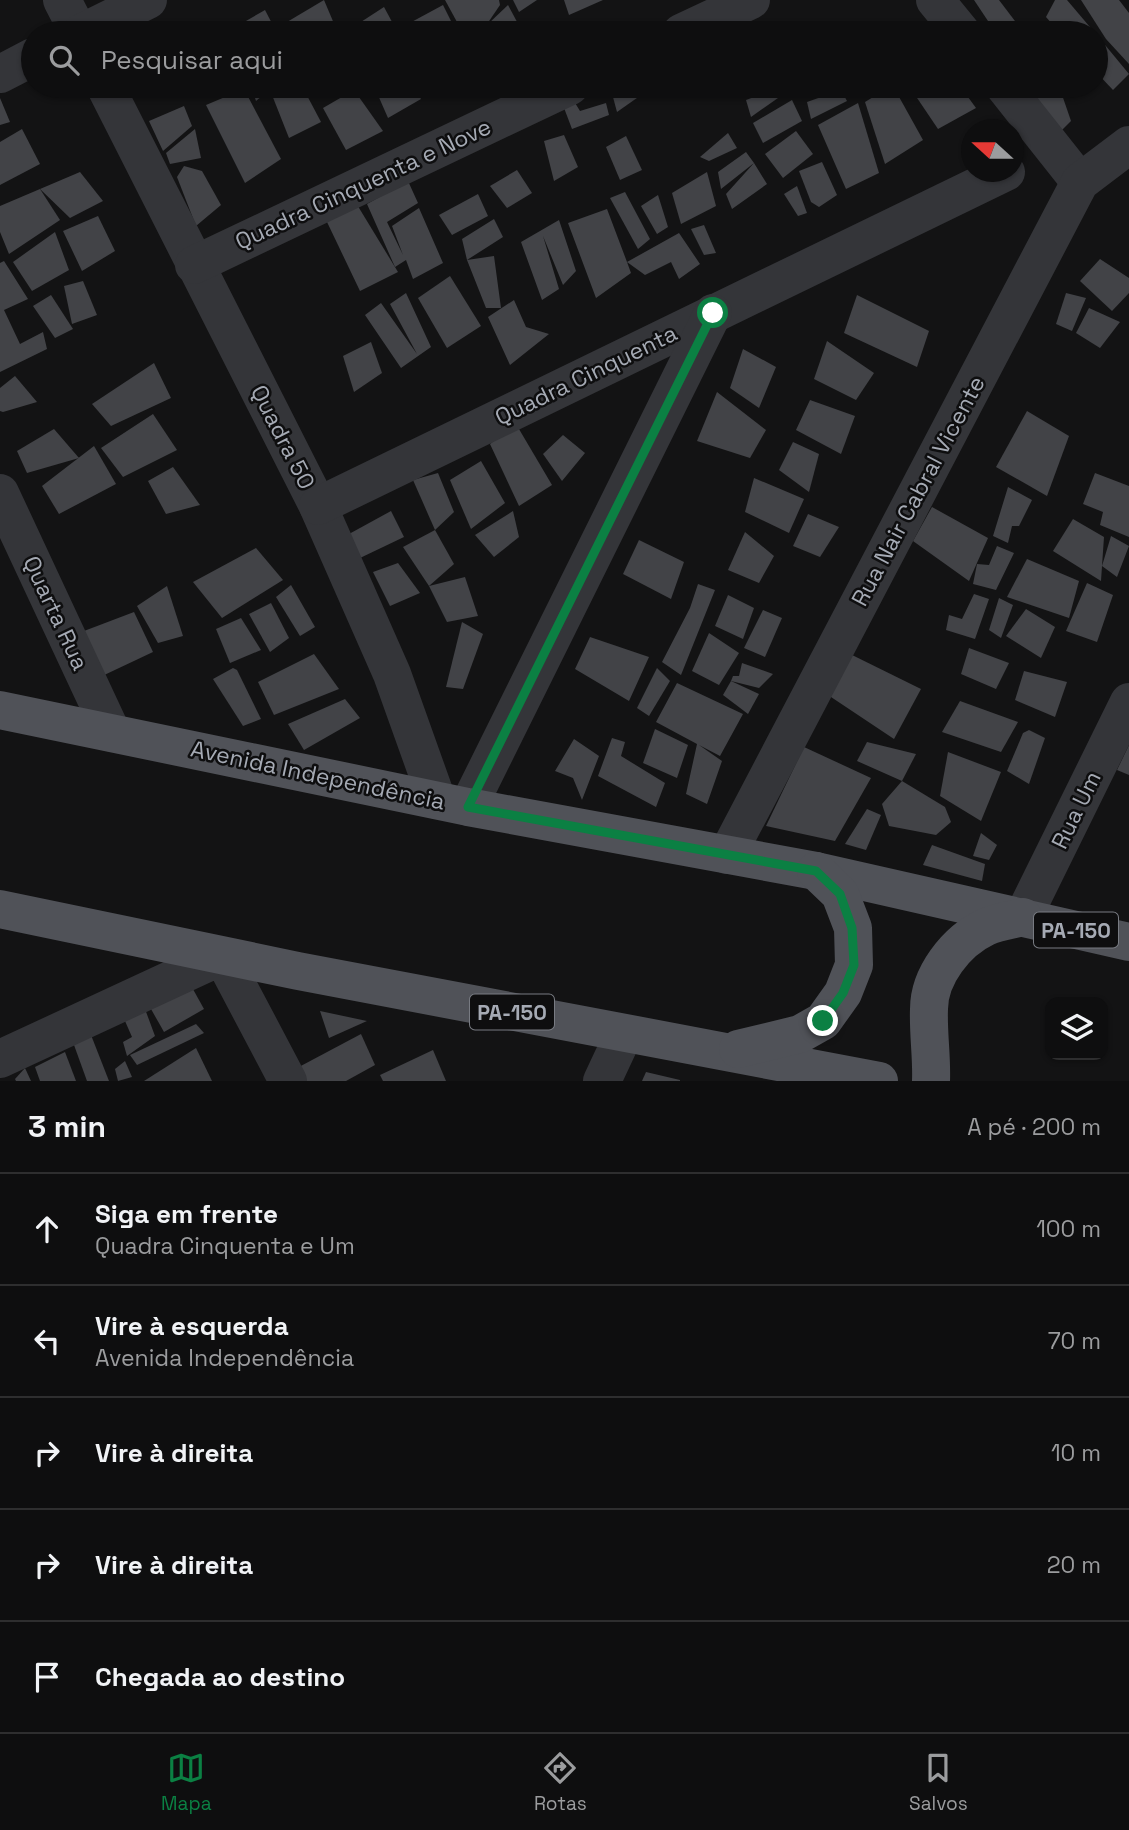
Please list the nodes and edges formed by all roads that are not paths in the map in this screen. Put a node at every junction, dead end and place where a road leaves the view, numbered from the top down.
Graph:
1 (62, 0) edge
2 (148, 0) edge
3 (751, 0) edge
4 (935, 0) edge
5 (73, 21) edge
6 (105, 21) edge
7 (706, 21) edge
8 (952, 21) edge
9 (21, 63) edge
10 (0, 74) edge
11 (111, 98) edge
12 (545, 98) edge
13 (1013, 98) edge
14 (1129, 145) edge
15 (1054, 148) junction
16 (1024, 163) edge
17 (985, 182) edge
18 (1080, 182) junction
19 (194, 265) junction
20 (713, 313) junction
21 (0, 493) edge
22 (318, 506) junction
23 (1129, 702) edge
24 (0, 710) edge
25 (112, 733) junction
26 (453, 804) junction
27 (727, 855) junction
28 (816, 871) junction
29 (0, 909) edge
30 (1023, 917) junction
31 (1129, 942) edge
32 (222, 956) junction
33 (624, 1034) junction
34 (725, 1052) junction
35 (0, 1059) edge
36 (288, 1081) edge
37 (602, 1081) edge
38 (879, 1081) edge
39 (931, 1081) edge

1 - 5 street
2 - 6 street
3 - 7 street
4 - 8 street
9 - 10 street
11 - 19 street, Quadra 50
12 - 19 street, Quadra Cinquenta e Nove
13 - 15 street
14 - 18 street, Rua Nair Cabral Vicente
15 - 16 street
15 - 18 street
17 - 20 street, Quadra Cinquenta
18 - 27 street, Rua Nair Cabral Vicente
19 - 22 street, Quadra 50
20 - 22 street, Quadra Cinquenta
20 - 26 street
21 - 25 street, Quarta Rua
22 - 26 street, Quadra 50
23 - 30 street, Rua Um
24 - 25 main road, Avenida Independência / PA-150
25 - 26 main road, Avenida Independência / PA-150
26 - 27 main road, Avenida Independência / PA-150
27 - 28 main road, Avenida Independência / PA-150
28 - 30 main road, Avenida Independência / PA-150
28 - 34 main road
29 - 32 main road, PA-150
30 - 31 main road, Avenida Independência / PA-150
30 - 39 main road
32 - 33 main road, PA-150
32 - 35 street
32 - 36 street
33 - 34 main road, PA-150
33 - 37 street
34 - 38 main road, PA-150

